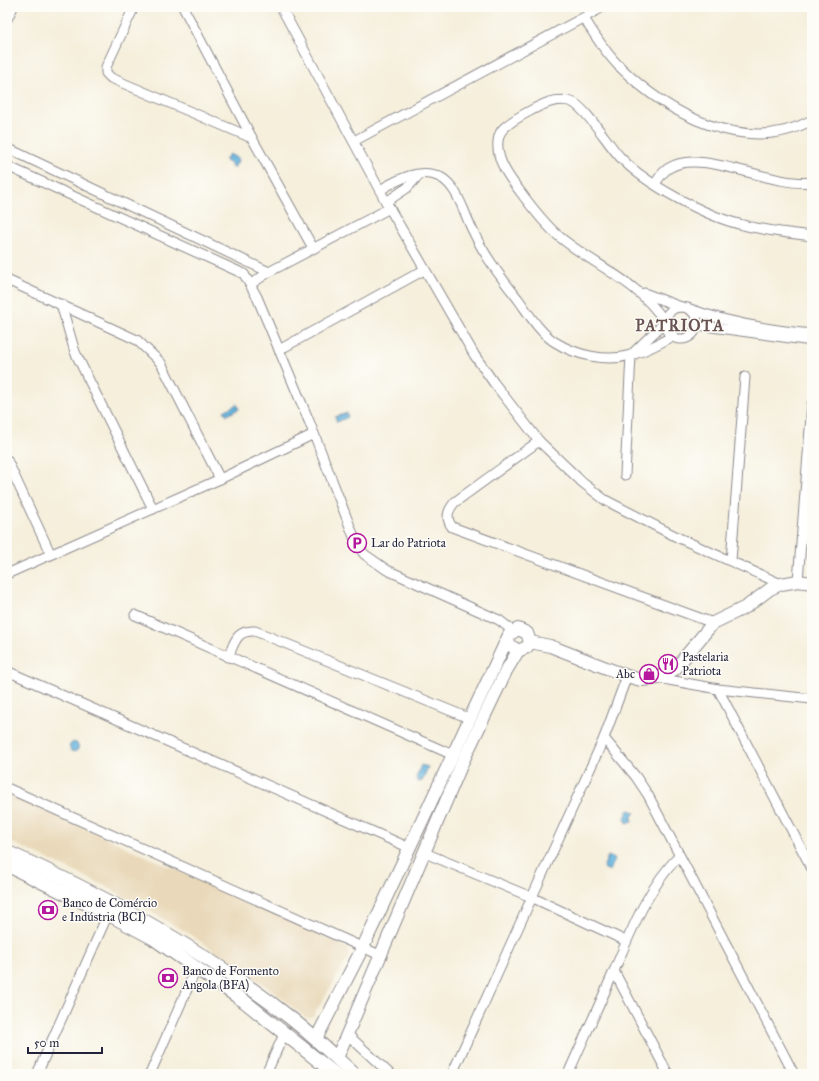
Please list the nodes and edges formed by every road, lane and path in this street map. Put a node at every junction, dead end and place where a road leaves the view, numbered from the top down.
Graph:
1 (13, 7) edge
2 (134, 7) edge
3 (184, 7) edge
4 (281, 7) edge
5 (603, 7) edge
6 (584, 18) junction
7 (7, 19) edge
8 (812, 120) edge
9 (252, 138) junction
10 (354, 141) junction
11 (7, 148) edge
12 (7, 166) edge
13 (419, 175) junction
14 (812, 182) edge
15 (655, 184) junction
16 (380, 190) junction
17 (388, 205) junction
18 (812, 236) edge
19 (313, 248) junction
20 (424, 270) junction
21 (269, 272) junction
22 (7, 280) edge
23 (251, 284) junction
24 (639, 291) junction
25 (62, 304) junction
26 (685, 308) junction
27 (666, 322) junction
28 (697, 325) junction
29 (812, 334) edge
30 (673, 336) junction
31 (812, 341) edge
32 (279, 350) junction
33 (631, 355) junction
34 (745, 377) dead end
35 (812, 404) edge
36 (314, 434) junction
37 (539, 441) junction
38 (7, 460) edge
39 (624, 475) dead end
40 (220, 479) junction
41 (153, 509) junction
42 (51, 555) junction
43 (731, 561) junction
44 (7, 574) edge
45 (798, 581) junction
46 (812, 583) edge
47 (782, 584) junction
48 (135, 615) dead end
49 (713, 623) junction
50 (510, 636) junction
51 (530, 642) junction
52 (518, 651) junction
53 (228, 657) junction
54 (7, 671) edge
55 (627, 676) junction
56 (658, 678) junction
57 (718, 689) junction
58 (812, 699) edge
59 (471, 719) junction
60 (604, 738) junction
61 (453, 756) junction
62 (7, 788) edge
63 (410, 848) junction
64 (7, 852) edge
65 (425, 853) junction
66 (679, 856) junction
67 (8, 867) edge
68 (812, 869) edge
69 (531, 897) junction
70 (108, 914) junction
71 (626, 941) junction
72 (363, 947) junction
73 (382, 956) junction
74 (196, 969) junction
75 (614, 971) junction
76 (285, 1032) junction
77 (347, 1034) junction
78 (316, 1039) junction
79 (337, 1058) junction
80 (36, 1074) edge
81 (150, 1074) edge
82 (266, 1074) edge
83 (335, 1074) edge
84 (354, 1074) edge
85 (390, 1074) edge
86 (452, 1074) edge
87 (568, 1074) edge
88 (668, 1074) edge
89 (794, 1074) edge

1 - 7 street
2 - 9 street
3 - 9 street
4 - 10 street
5 - 6 street
6 - 8 street
6 - 10 street
9 - 19 street
10 - 16 street
11 - 21 street
12 - 23 street
13 - 16 street
13 - 17 street
13 - 33 street
14 - 15 street
15 - 18 street
15 - 24 street
16 - 17 street
17 - 19 street
17 - 20 street
19 - 21 street
20 - 32 street
20 - 37 street
21 - 23 street
22 - 25 street
23 - 32 street
24 - 26 street
24 - 27 street
25 - 40 street
25 - 41 street
26 - 27 street
26 - 28 street
26 - 29 street
27 - 30 street
27 - 33 street
28 - 30 street
28 - 31 street
30 - 33 street
32 - 36 street
33 - 39 street
34 - 43 street
35 - 45 street
36 - 40 street
36 - 50 street
37 - 43 street
37 - 49 street
38 - 42 street
40 - 41 street
41 - 42 street
42 - 44 street
43 - 47 street
45 - 46 street
45 - 47 street
47 - 49 street
48 - 53 street
49 - 56 street
50 - 51 street
50 - 52 street
50 - 59 street
51 - 52 street
51 - 55 street
52 - 65 street
53 - 59 street
53 - 61 street
54 - 63 street
55 - 56 street
55 - 60 street
56 - 57 street
57 - 58 street
57 - 68 street
59 - 61 street
60 - 66 street
60 - 69 street
61 - 63 street
62 - 72 street
63 - 72 street
64 - 78 main road
65 - 69 street
65 - 73 street
66 - 71 street
66 - 89 street
67 - 70 main road
69 - 71 street
69 - 86 street
70 - 74 main road
70 - 80 street
71 - 75 street
72 - 73 street
72 - 78 street
73 - 77 street
74 - 76 main road
74 - 81 street
75 - 87 street
75 - 88 street
76 - 82 street
76 - 83 main road
77 - 79 street
77 - 85 street
78 - 79 main road
79 - 84 main road

